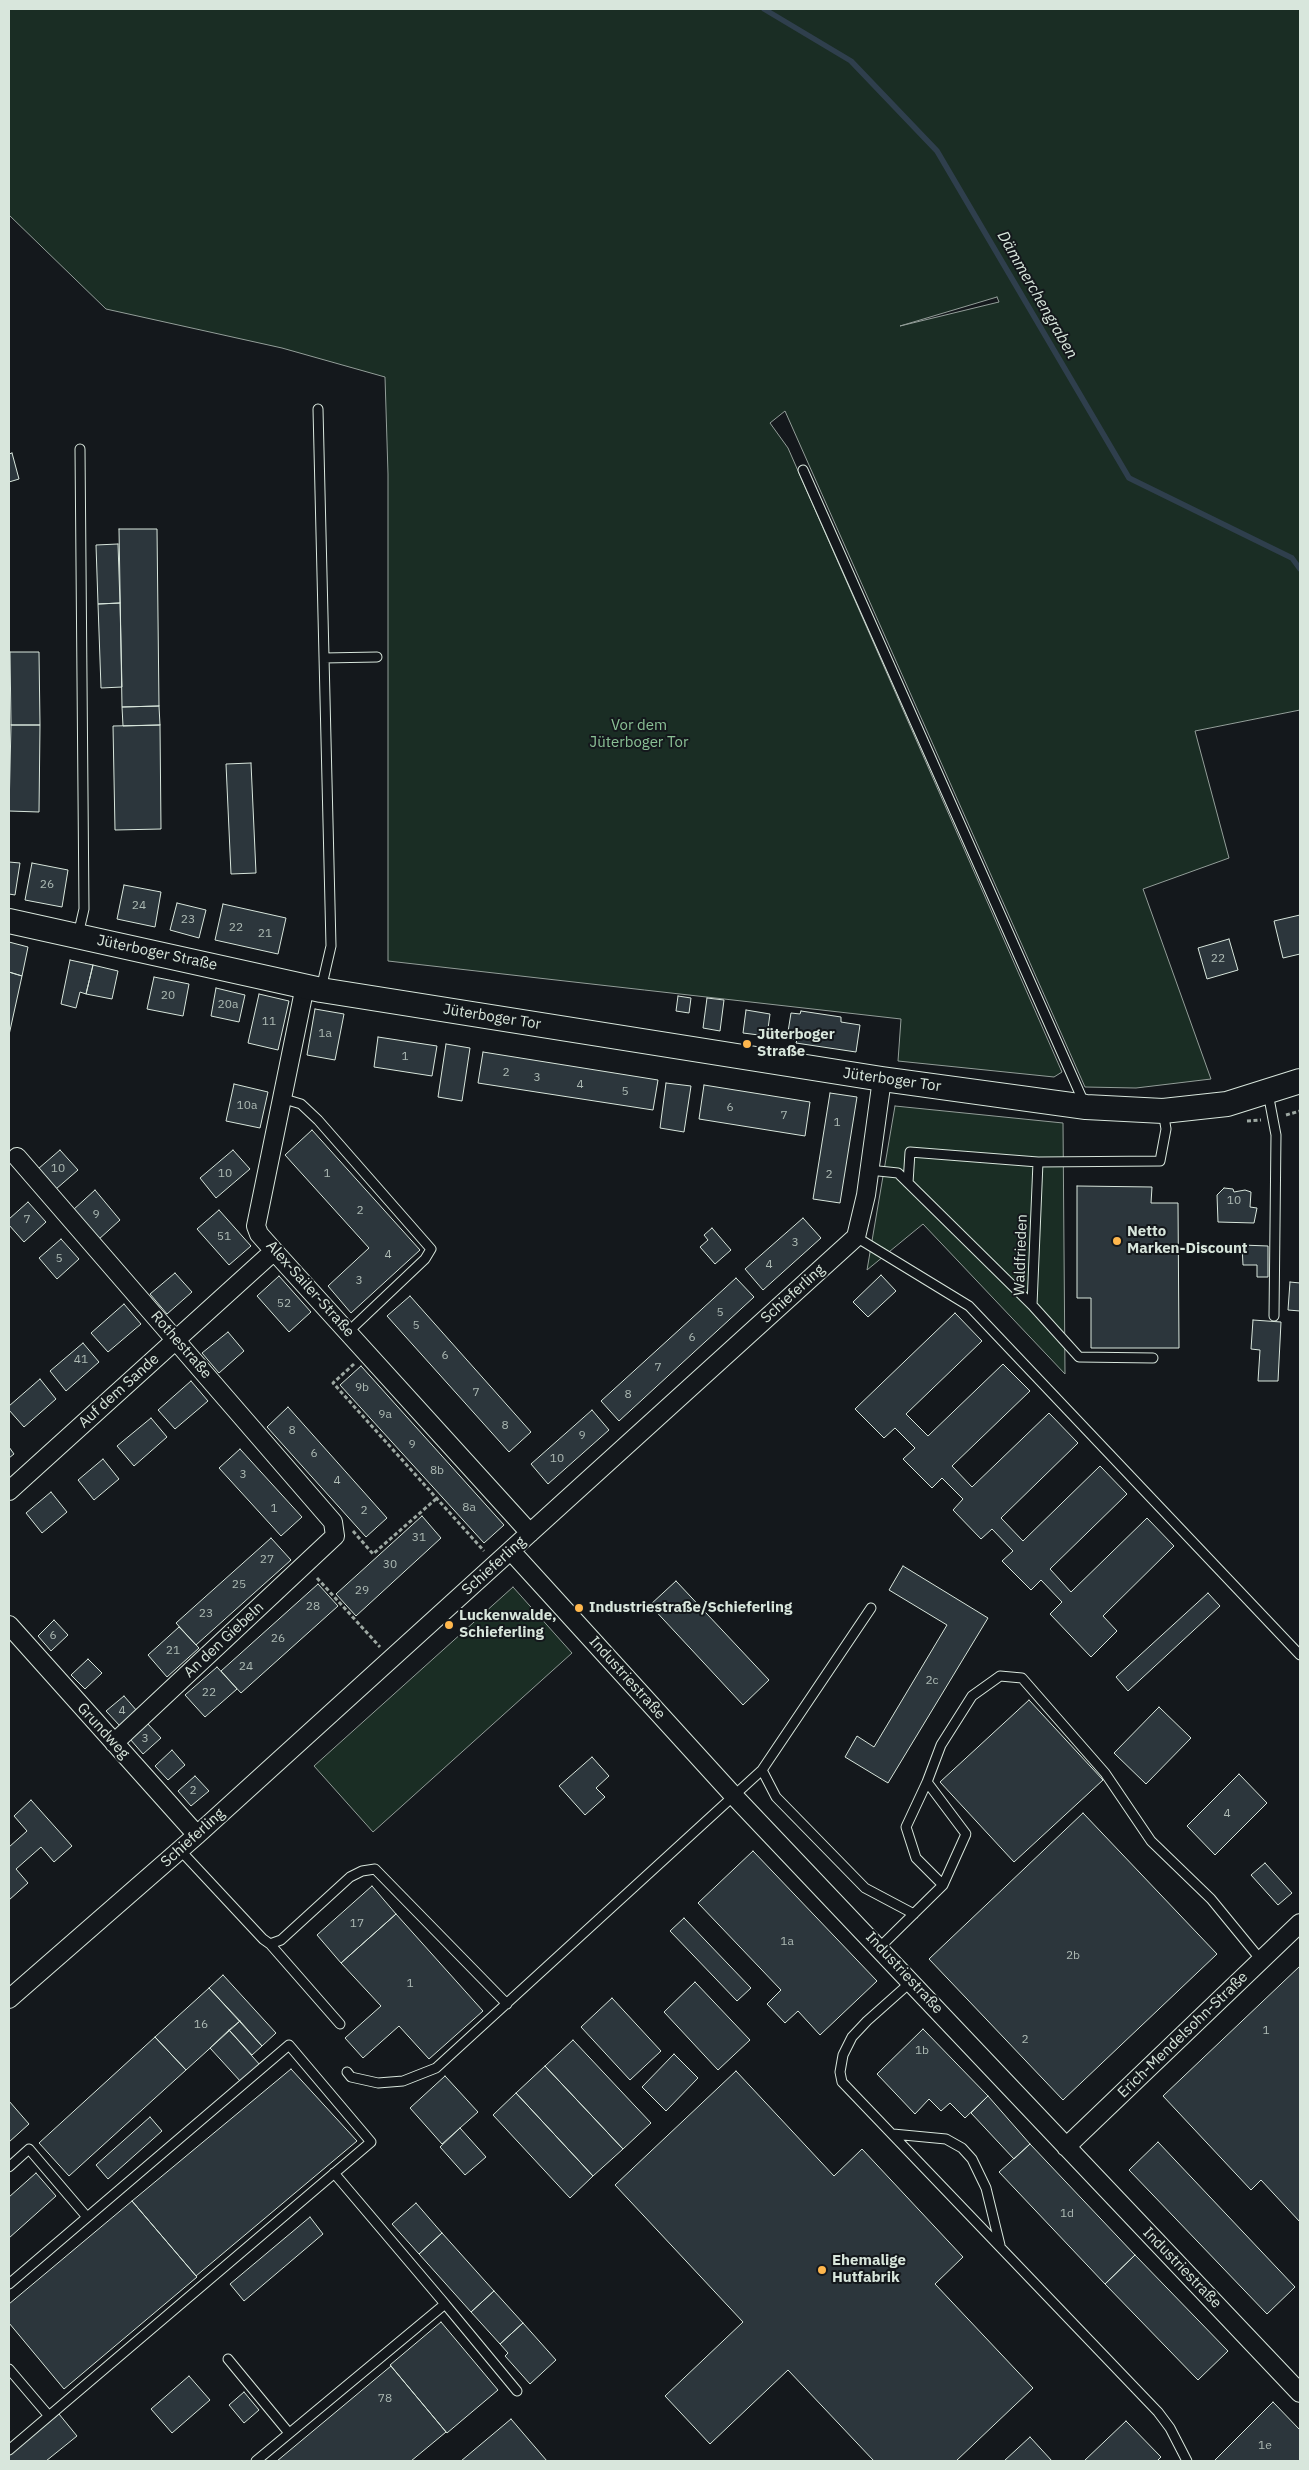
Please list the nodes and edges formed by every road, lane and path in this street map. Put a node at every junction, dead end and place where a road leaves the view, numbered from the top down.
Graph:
1 (318, 409) dead end
2 (80, 449) dead end
3 (803, 470) dead end
4 (376, 657) dead end
5 (324, 658) junction
6 (9, 920) edge
7 (78, 936) junction
8 (313, 988) junction
9 (882, 1079) junction
10 (1300, 1081) edge
11 (1268, 1093) junction
12 (281, 1098) junction
13 (1086, 1108) junction
14 (1163, 1110) junction
15 (18, 1158) dead end
16 (1038, 1162) junction
17 (869, 1170) junction
18 (908, 1183) junction
19 (856, 1237) junction
20 (274, 1251) junction
21 (1032, 1305) junction
22 (1274, 1316) dead end
23 (348, 1332) junction
24 (176, 1339) junction
25 (367, 1352) junction
26 (1153, 1358) dead end
27 (9, 1491) edge
28 (436, 1498) junction
29 (334, 1533) junction
30 (530, 1533) junction
31 (511, 1550) junction
32 (496, 1564) junction
33 (304, 1565) junction
34 (871, 1608) dead end
35 (9, 1625) edge
36 (1300, 1655) edge
37 (391, 1659) junction
38 (114, 1743) junction
39 (762, 1770) junction
40 (927, 1782) junction
41 (734, 1796) junction
42 (197, 1835) junction
43 (180, 1850) junction
44 (943, 1885) junction
45 (914, 1914) junction
46 (1300, 1923) edge
47 (270, 1944) junction
48 (880, 1947) junction
49 (1262, 1960) junction
50 (912, 1981) junction
51 (9, 1999) edge
52 (507, 2004) junction
53 (340, 2024) dead end
54 (347, 2072) dead end
55 (893, 2134) junction
56 (1066, 2147) junction
57 (9, 2167) edge
58 (334, 2174) junction
59 (87, 2217) junction
60 (1001, 2247) junction
61 (9, 2284) edge
62 (445, 2304) junction
63 (228, 2359) dead end
64 (9, 2369) edge
65 (517, 2391) dead end
66 (1300, 2393) edge
67 (49, 2416) junction
68 (289, 2434) junction
69 (9, 2450) edge
70 (256, 2461) edge
71 (1186, 2461) edge

1 - 5 lane
2 - 7 lane
3 - 13 lane
4 - 5 lane
5 - 8 lane
6 - 7 main road, Jüterboger Straße
7 - 8 main road, Jüterboger Straße
8 - 9 main road, Jüterboger Tor
8 - 12 street, Alex-Sailer-Straße
9 - 13 main road, Jüterboger Tor
9 - 17 street
10 - 11 main road, Jüterboger Tor
11 - 14 main road, Jüterboger Tor
11 - 22 lane
12 - 20 street, Alex-Sailer-Straße
12 - 23 lane
13 - 14 main road, Jüterboger Tor
14 - 16 lane
15 - 24 street, Rothestraße
16 - 18 lane
16 - 21 lane, Waldfrieden
17 - 18 lane, Waldfrieden
17 - 19 street
18 - 21 lane, Waldfrieden
19 - 30 street, Schieferling
19 - 36 lane
20 - 23 street, Alex-Sailer-Straße
20 - 24 street, Auf dem Sande
21 - 26 lane
23 - 25 street, Alex-Sailer-Straße
24 - 27 street, Auf dem Sande
24 - 29 street, Rothestraße
25 - 28 path
25 - 30 street, Alex-Sailer-Straße
28 - 29 path
28 - 32 path
29 - 33 street, An den Giebeln
30 - 31 street, Schieferling
31 - 32 street, Schieferling
31 - 41 street, Industriestraße
32 - 37 street, Schieferling
33 - 37 path
33 - 38 street, An den Giebeln
34 - 39 lane
35 - 38 street, Grundweg
37 - 42 street, Schieferling
38 - 42 street, Grundweg
39 - 41 lane
39 - 45 lane
40 - 44 lane
40 - 44 lane
40 - 49 lane
41 - 48 street, Industriestraße
41 - 52 lane
42 - 43 street, Schieferling
43 - 47 lane
43 - 51 street, Schieferling
44 - 45 lane
45 - 48 lane
46 - 49 street, Erich-Mendelsohn-Straße
47 - 52 lane
47 - 53 lane
48 - 50 street, Industriestraße
49 - 56 street, Erich-Mendelsohn-Straße
50 - 55 lane
50 - 56 street, Industriestraße
52 - 54 lane
55 - 60 lane
55 - 60 lane
56 - 66 street, Industriestraße
57 - 59 lane
58 - 59 lane
58 - 62 lane
58 - 67 lane
59 - 61 lane
60 - 71 lane
62 - 65 lane
62 - 68 lane
63 - 68 lane
64 - 67 lane
67 - 69 lane
68 - 70 lane

